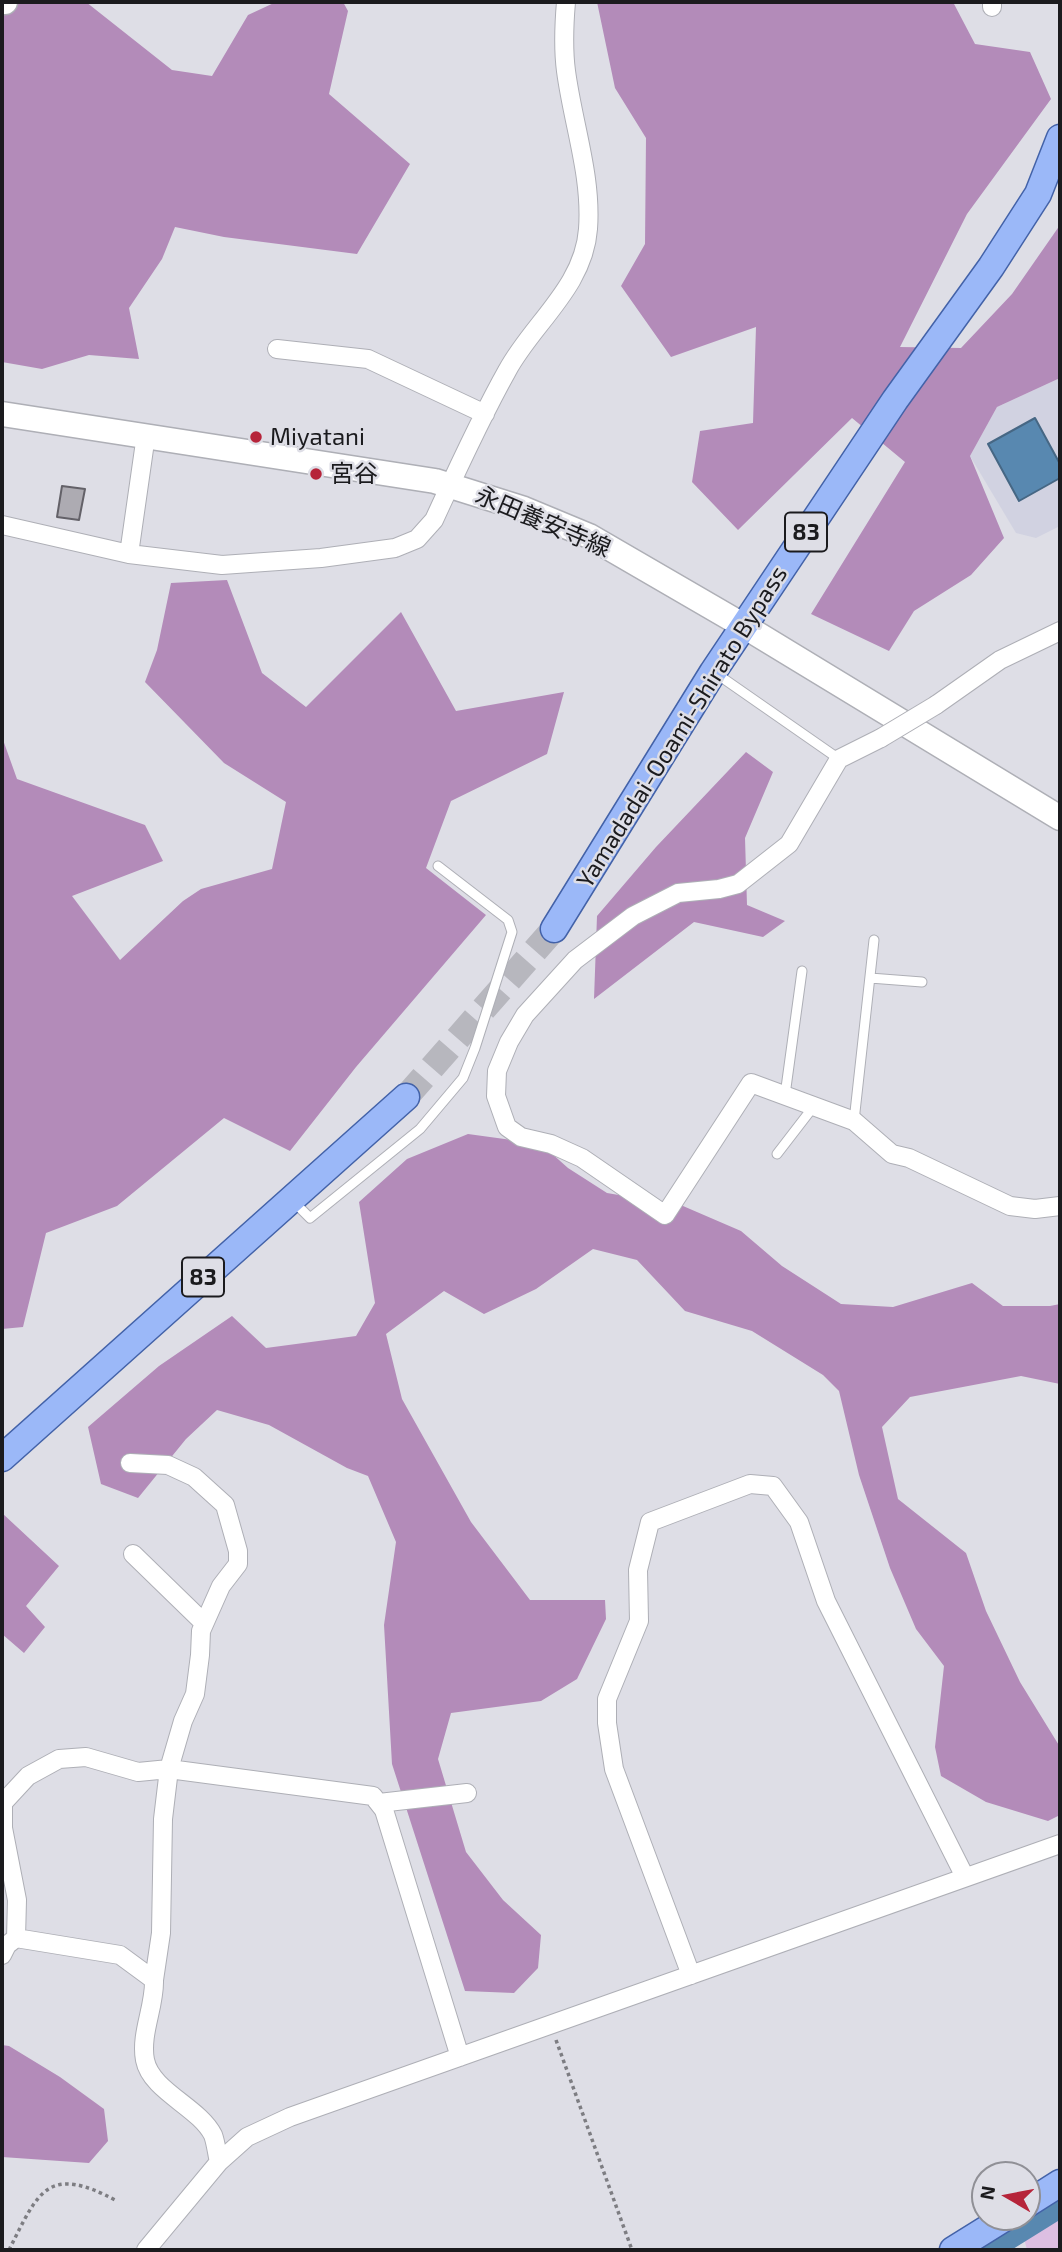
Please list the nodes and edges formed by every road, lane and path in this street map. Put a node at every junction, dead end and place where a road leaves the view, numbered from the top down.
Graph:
1 (566, 2) edge
2 (1060, 138) edge
3 (277, 349) dead end
4 (2, 414) edge
5 (485, 414) junction
6 (146, 435) junction
7 (450, 485) junction
8 (2, 525) edge
9 (129, 554) junction
10 (744, 626) junction
11 (1060, 631) edge
12 (713, 672) junction
13 (839, 759) junction
14 (1060, 818) edge
15 (438, 866) dead end
16 (554, 929) tunnel mouth
17 (874, 940) dead end
18 (802, 971) dead end
19 (870, 978) junction
20 (922, 982) dead end
21 (785, 1095) junction
22 (406, 1097) tunnel mouth
23 (814, 1106) junction
24 (854, 1121) junction
25 (777, 1154) dead end
26 (290, 1199) junction
27 (1060, 1206) edge
28 (2, 1458) edge
29 (130, 1464) dead end
30 (133, 1554) dead end
31 (205, 1623) junction
32 (169, 1769) junction
33 (467, 1793) dead end
34 (379, 1803) junction
35 (1060, 1844) edge
36 (965, 1877) junction
37 (16, 1938) junction
38 (2, 1955) edge
39 (691, 1975) junction
40 (153, 1980) junction
41 (550, 2025) junction
42 (460, 2057) junction
43 (219, 2162) junction
44 (1060, 2183) edge
45 (1041, 2195) edge
46 (117, 2201) dead end
47 (984, 2231) edge
48 (9, 2250) edge
49 (146, 2250) edge
50 (632, 2250) edge
51 (954, 2250) edge

1 - 5 street
2 - 10 main road, Yamadadai-Ooami-Shirato Bypass / 83
3 - 5 street
4 - 6 street, 永田養安寺線
5 - 7 street
6 - 7 street, 永田養安寺線
6 - 9 street
7 - 9 street
7 - 10 street, 永田養安寺線
8 - 9 street
10 - 12 main road, Yamadadai-Ooami-Shirato Bypass / 83
10 - 14 street, 永田養安寺線
11 - 13 street, bridge
12 - 13 lane
12 - 16 main road, Yamadadai-Ooami-Shirato Bypass / 83
13 - 21 street
15 - 26 lane
17 - 19 lane
18 - 21 lane
19 - 20 lane
19 - 24 lane
21 - 23 street
22 - 26 main road, 83
23 - 24 street
23 - 25 lane
24 - 27 street
26 - 28 main road, 83
29 - 31 street
30 - 31 street
31 - 32 street
32 - 34 street
32 - 37 street
32 - 40 street
33 - 34 street
34 - 42 street
35 - 36 street
36 - 39 street
36 - 39 street
37 - 38 street
37 - 40 street
39 - 41 street
40 - 43 street
41 - 42 street
41 - 50 path
42 - 43 street
43 - 49 street
44 - 45 main road
46 - 48 path
47 - 51 main road

